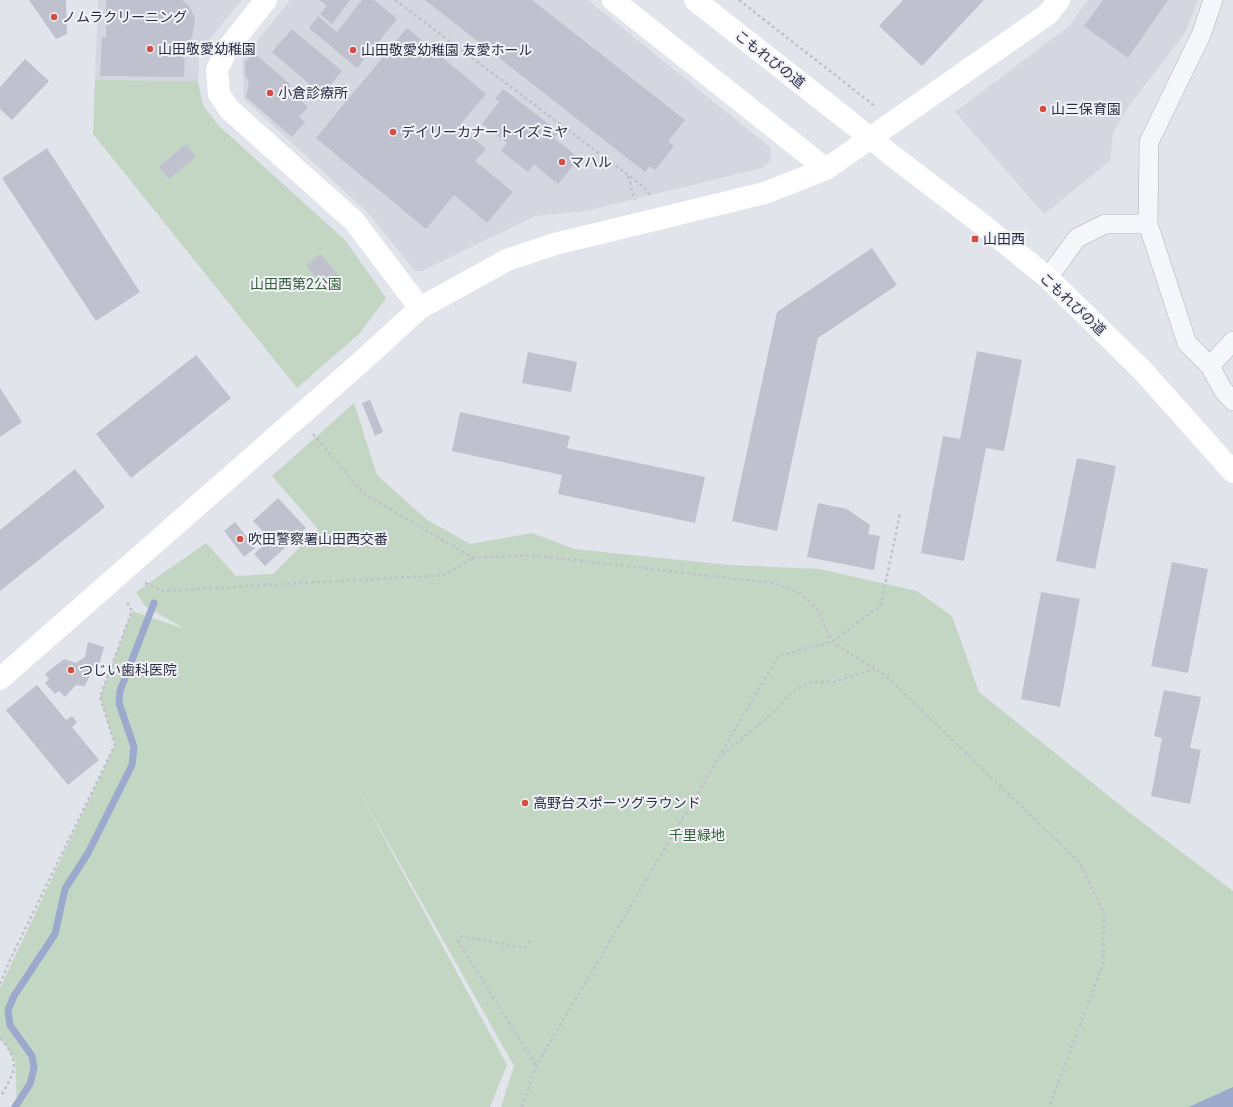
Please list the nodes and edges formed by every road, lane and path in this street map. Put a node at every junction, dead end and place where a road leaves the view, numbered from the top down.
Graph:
1 (266, 0) edge
2 (395, 0) edge
3 (613, 0) edge
4 (695, 0) edge
5 (739, 0) edge
6 (1059, 0) edge
7 (1213, 0) edge
8 (877, 108) dead end
9 (826, 169) junction
10 (628, 175) junction
11 (655, 202) dead end
12 (636, 206) dead end
13 (1148, 224) junction
14 (1048, 278) junction
15 (420, 308) junction
16 (1233, 341) edge
17 (1210, 366) junction
18 (1233, 400) edge
19 (313, 433) dead end
20 (1233, 472) edge
21 (900, 513) dead end
22 (473, 558) junction
23 (141, 581) dead end
24 (122, 595) dead end
25 (832, 642) junction
26 (874, 669) junction
27 (0, 678) edge
28 (719, 757) junction
29 (530, 941) dead end
30 (0, 984) edge
31 (0, 1038) edge
32 (536, 1066) junction
33 (0, 1097) edge
34 (522, 1107) edge
35 (1049, 1107) edge

1 - 15 street
2 - 10 path
3 - 9 street
4 - 14 street, こもれびの道, bridge
5 - 8 path
6 - 9 street
7 - 13 street
9 - 15 street
10 - 11 path
10 - 12 path
13 - 14 street
13 - 17 street
14 - 20 street, こもれびの道
15 - 27 street
16 - 17 street
17 - 18 street
19 - 22 path
21 - 25 path
22 - 23 path
22 - 25 path
24 - 30 path
25 - 26 path
25 - 28 path
26 - 28 path
26 - 35 path
28 - 32 path
29 - 32 path
31 - 33 path
32 - 34 path

